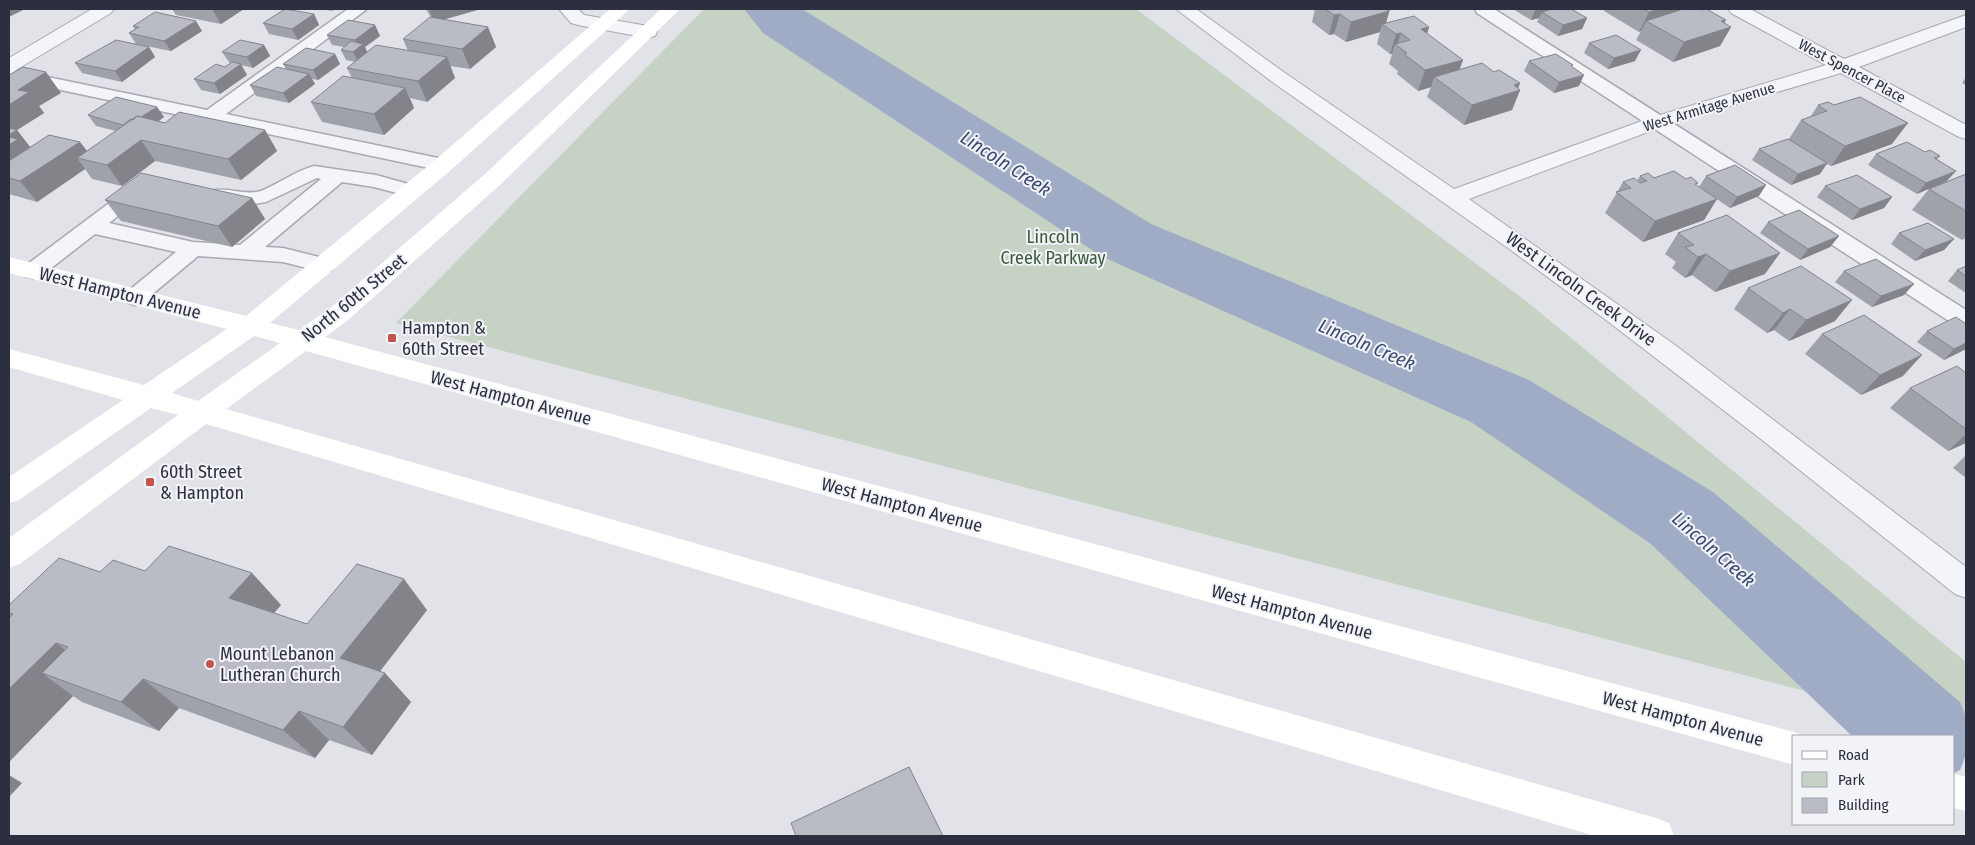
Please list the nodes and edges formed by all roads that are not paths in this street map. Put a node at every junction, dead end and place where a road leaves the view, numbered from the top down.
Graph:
1 (105, 9) edge
2 (359, 9) edge
3 (568, 9) edge
4 (621, 9) edge
5 (671, 9) edge
6 (1184, 9) edge
7 (1483, 9) edge
8 (1737, 9) edge
9 (1966, 21) edge
10 (604, 24) junction
11 (648, 32) junction
12 (9, 66) edge
13 (1843, 66) junction
14 (9, 74) edge
15 (211, 116) junction
16 (1657, 122) junction
17 (1966, 133) edge
18 (443, 165) junction
19 (338, 175) junction
20 (159, 182) edge
21 (196, 190) edge
22 (412, 191) junction
23 (1453, 197) junction
24 (90, 226) junction
25 (193, 250) junction
26 (244, 253) junction
27 (9, 265) edge
28 (323, 265) junction
29 (33, 271) junction
30 (135, 297) junction
31 (1966, 321) edge
32 (250, 326) junction
33 (303, 341) junction
34 (9, 358) edge
35 (146, 396) junction
36 (201, 413) junction
37 (9, 492) edge
38 (9, 555) edge
39 (1966, 585) edge
40 (1792, 748) edge
41 (1656, 836) edge

1 - 12 street
2 - 15 lane
3 - 10 street
4 - 10 main road
5 - 11 main road, North 60th Street
6 - 23 street, West Lincoln Creek Drive
7 - 16 lane
8 - 13 street, West Spencer Place
9 - 13 street, West Armitage Avenue
10 - 11 street
10 - 18 main road
11 - 33 main road, North 60th Street
13 - 16 street, West Armitage Avenue
13 - 17 street, West Spencer Place
14 - 15 lane
15 - 18 lane
16 - 23 street, West Armitage Avenue
16 - 31 lane
18 - 22 main road
19 - 21 lane
19 - 22 lane
19 - 26 lane
20 - 24 lane
22 - 28 main road
23 - 39 street, West Lincoln Creek Drive
24 - 25 lane
24 - 29 lane
25 - 26 lane
25 - 30 lane
26 - 28 lane
27 - 29 main road, West Hampton Avenue
28 - 32 main road
29 - 30 main road, West Hampton Avenue
30 - 32 main road, West Hampton Avenue
32 - 33 main road, West Hampton Avenue
32 - 35 main road
33 - 36 main road, North 60th Street
33 - 40 main road, West Hampton Avenue
34 - 35 main road
35 - 36 main road
35 - 37 main road
36 - 38 main road, North 60th Street
36 - 41 main road

